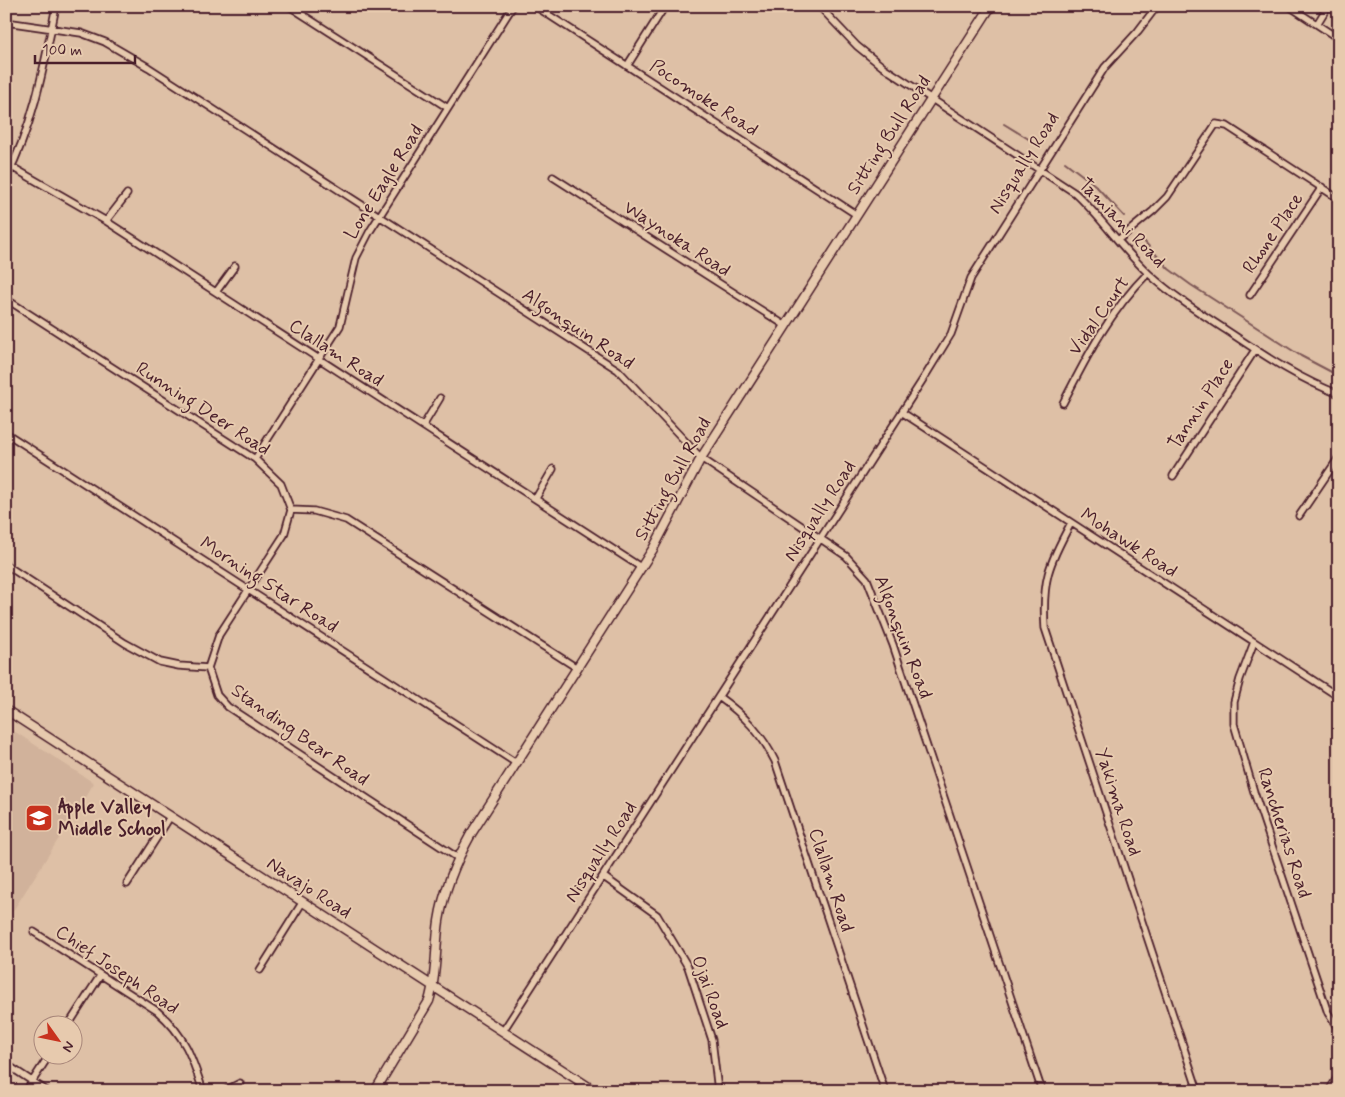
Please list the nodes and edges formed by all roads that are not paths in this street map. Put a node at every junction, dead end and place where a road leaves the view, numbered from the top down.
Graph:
1 (56, 6) edge
2 (290, 6) edge
3 (514, 6) edge
4 (535, 6) edge
5 (666, 6) edge
6 (819, 6) edge
7 (828, 6) edge
8 (991, 6) edge
9 (1156, 6) edge
10 (1289, 6) edge
11 (1328, 6) edge
12 (824, 12) junction
13 (6, 22) edge
14 (1317, 24) junction
15 (51, 28) junction
16 (1339, 39) edge
17 (627, 66) junction
18 (932, 99) junction
19 (448, 108) junction
20 (12, 167) junction
21 (1040, 168) junction
22 (553, 177) dead end
23 (6, 178) edge
24 (1322, 187) junction
25 (127, 194) dead end
26 (1339, 199) edge
27 (857, 215) junction
28 (380, 216) junction
29 (106, 221) junction
30 (1118, 240) junction
31 (235, 266) dead end
32 (1148, 274) junction
33 (216, 292) junction
34 (1250, 295) dead end
35 (6, 299) edge
36 (786, 326) junction
37 (1255, 350) junction
38 (320, 360) junction
39 (1339, 394) edge
40 (440, 398) dead end
41 (1063, 403) dead end
42 (902, 413) junction
43 (423, 426) junction
44 (6, 432) edge
45 (1339, 457) edge
46 (700, 458) junction
47 (255, 459) junction
48 (553, 469) dead end
49 (1173, 476) dead end
50 (536, 498) junction
51 (291, 510) junction
52 (1299, 516) dead end
53 (1070, 523) junction
54 (821, 537) junction
55 (6, 565) edge
56 (642, 568) junction
57 (249, 590) junction
58 (1254, 642) junction
59 (208, 668) junction
60 (577, 668) junction
61 (719, 697) junction
62 (1339, 697) edge
63 (6, 710) edge
64 (516, 763) junction
65 (170, 817) junction
66 (458, 858) junction
67 (604, 877) junction
68 (127, 884) dead end
69 (302, 903) junction
70 (34, 932) dead end
71 (260, 970) dead end
72 (100, 976) junction
73 (434, 987) junction
74 (75, 1014) edge
75 (1339, 1030) edge
76 (503, 1031) junction
77 (6, 1064) edge
78 (43, 1064) edge
79 (1339, 1077) edge
80 (32, 1081) junction
81 (240, 1083) dead end
82 (26, 1091) edge
83 (47, 1091) edge
84 (203, 1091) edge
85 (224, 1091) edge
86 (375, 1091) edge
87 (595, 1091) edge
88 (718, 1091) edge
89 (885, 1091) edge
90 (1042, 1091) edge
91 (1198, 1091) edge
92 (1330, 1091) edge

1 - 15 street
2 - 19 street
3 - 19 street, Lone Eagle Road
4 - 17 street, Pocomoke Road
5 - 17 street
6 - 12 street, Tamiani Road
7 - 12 street
8 - 18 street, Sitting Bull Road
9 - 21 street, Nisqually Road
10 - 14 street
11 - 14 street
12 - 18 street, Tamiani Road
13 - 15 street, Algonquin Road
14 - 16 street
15 - 20 street
15 - 28 street, Algonquin Road
17 - 27 street, Pocomoke Road
18 - 21 street, Tamiani Road
18 - 27 street, Sitting Bull Road
19 - 28 street, Lone Eagle Road
20 - 23 street
20 - 29 street, Clallam Road
21 - 30 street, Tamiani Road
21 - 42 street, Nisqually Road
22 - 36 street, Waynoka Road
24 - 26 street
24 - 30 street
24 - 34 street, Rhone Place
25 - 29 street
27 - 36 street, Sitting Bull Road
28 - 38 street, Lone Eagle Road
28 - 46 street, Algonquin Road
29 - 33 street, Clallam Road
30 - 32 street, Tamiani Road
31 - 33 street
32 - 37 street, Tamiani Road
32 - 41 street, Vidal Court
33 - 38 street, Clallam Road
35 - 47 street, Running Deer Road
36 - 46 street, Sitting Bull Road
37 - 39 street, Tamiani Road
37 - 49 street, Tannin Place
38 - 43 street, Clallam Road
38 - 47 street, Lone Eagle Road
40 - 43 street
42 - 53 street, Mohawk Road
42 - 54 street, Nisqually Road
43 - 50 street, Clallam Road
44 - 57 street, Morning Star Road
45 - 52 street
46 - 54 street, Algonquin Road
46 - 56 street, Sitting Bull Road
47 - 51 street, Running Deer Road
48 - 50 street
50 - 56 street, Clallam Road
51 - 57 street
51 - 60 street
53 - 58 street, Mohawk Road
53 - 91 street, Yakima Road
54 - 61 street, Nisqually Road
54 - 90 street, Algonquin Road
55 - 59 street
56 - 60 street, Sitting Bull Road
57 - 59 street
57 - 64 street, Morning Star Road
58 - 62 street, Mohawk Road
58 - 75 street, Rancherias Road
59 - 66 street, Standing Bear Road
60 - 64 street, Sitting Bull Road
61 - 67 street, Nisqually Road
61 - 89 street, Clallam Road
63 - 65 street, Navajo Road
64 - 66 street, Sitting Bull Road
65 - 68 street
65 - 69 street, Navajo Road
66 - 73 street, Sitting Bull Road
67 - 76 street, Nisqually Road
67 - 88 street, Ojai Road
69 - 71 street
69 - 73 street, Navajo Road
70 - 72 street, Chief Joseph Road
72 - 74 street
72 - 84 street, Chief Joseph Road
73 - 76 street, Navajo Road
73 - 86 street
76 - 87 street, Navajo Road
77 - 80 street
78 - 80 street
79 - 92 street
80 - 82 street
80 - 83 street
81 - 85 street

